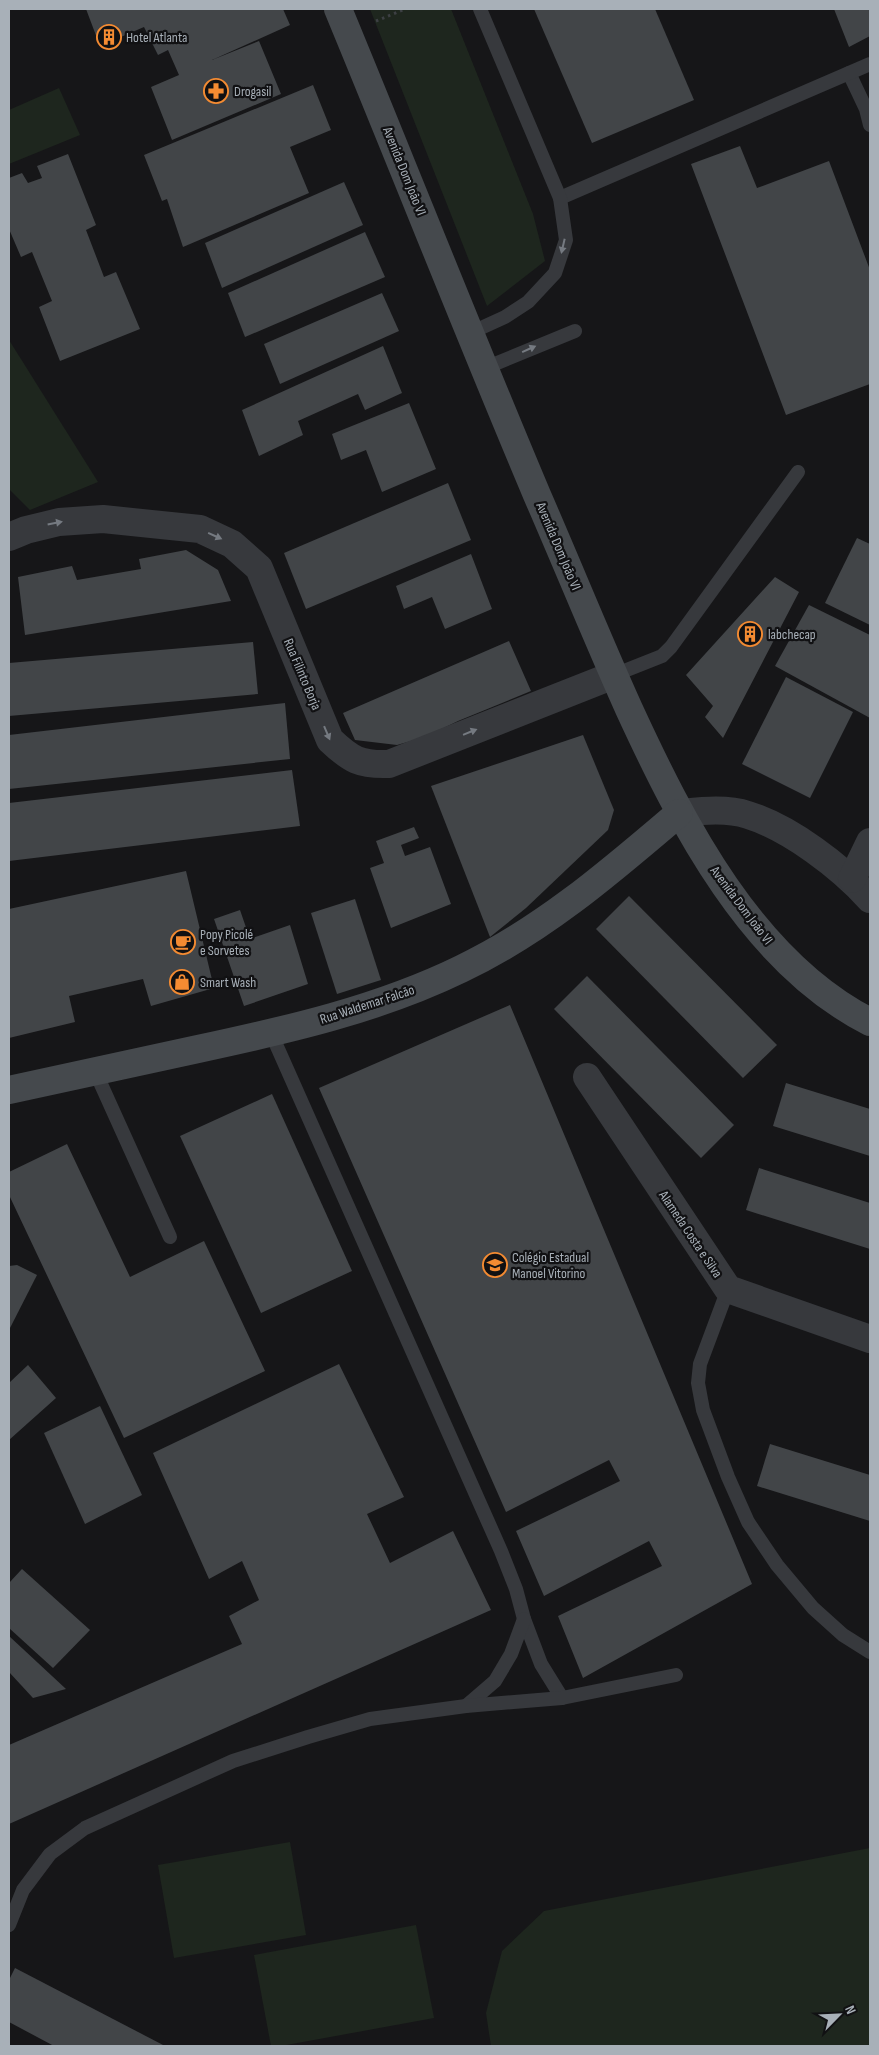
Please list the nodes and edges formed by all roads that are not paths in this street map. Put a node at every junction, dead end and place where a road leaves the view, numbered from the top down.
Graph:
1 (338, 9) edge
2 (480, 9) edge
3 (870, 64) edge
4 (849, 73) junction
5 (870, 125) edge
6 (560, 198) junction
7 (575, 331) dead end
8 (470, 333) junction
9 (485, 368) junction
10 (798, 472) dead end
11 (9, 537) edge
12 (614, 675) junction
13 (679, 813) junction
14 (870, 842) edge
15 (852, 879) junction
16 (870, 900) edge
17 (870, 1022) edge
18 (271, 1033) junction
19 (95, 1071) junction
20 (587, 1077) dead end
21 (9, 1090) edge
22 (170, 1236) dead end
23 (728, 1289) junction
24 (870, 1339) edge
25 (524, 1619) junction
26 (870, 1652) edge
27 (676, 1675) dead end
28 (562, 1698) junction
29 (466, 1706) junction
30 (9, 1925) edge

1 - 8 main road, Avenida Dom João VI
2 - 6 lane
3 - 4 lane
4 - 5 lane
4 - 6 lane
6 -> 8 lane
9 -> 7 lane
8 - 9 main road, Avenida Dom João VI
9 - 12 main road, Avenida Dom João VI
10 - 12 lane
11 -> 12 street, Rua Filinto Borja
12 - 13 main road, Avenida Dom João VI
13 - 15 street
13 - 17 main road, Avenida Dom João VI
13 - 18 main road, Rua Waldemar Falcão
14 - 15 street
15 - 16 street
18 - 19 main road, Rua Waldemar Falcão
18 - 25 lane
19 - 21 main road, Rua Waldemar Falcão
19 - 22 lane
20 - 23 street, Alameda Costa e Silva
23 - 24 street, Alameda Costa e Silva
23 - 26 lane
25 - 28 lane
25 - 29 lane
27 - 28 lane
28 - 29 lane
29 - 30 lane

